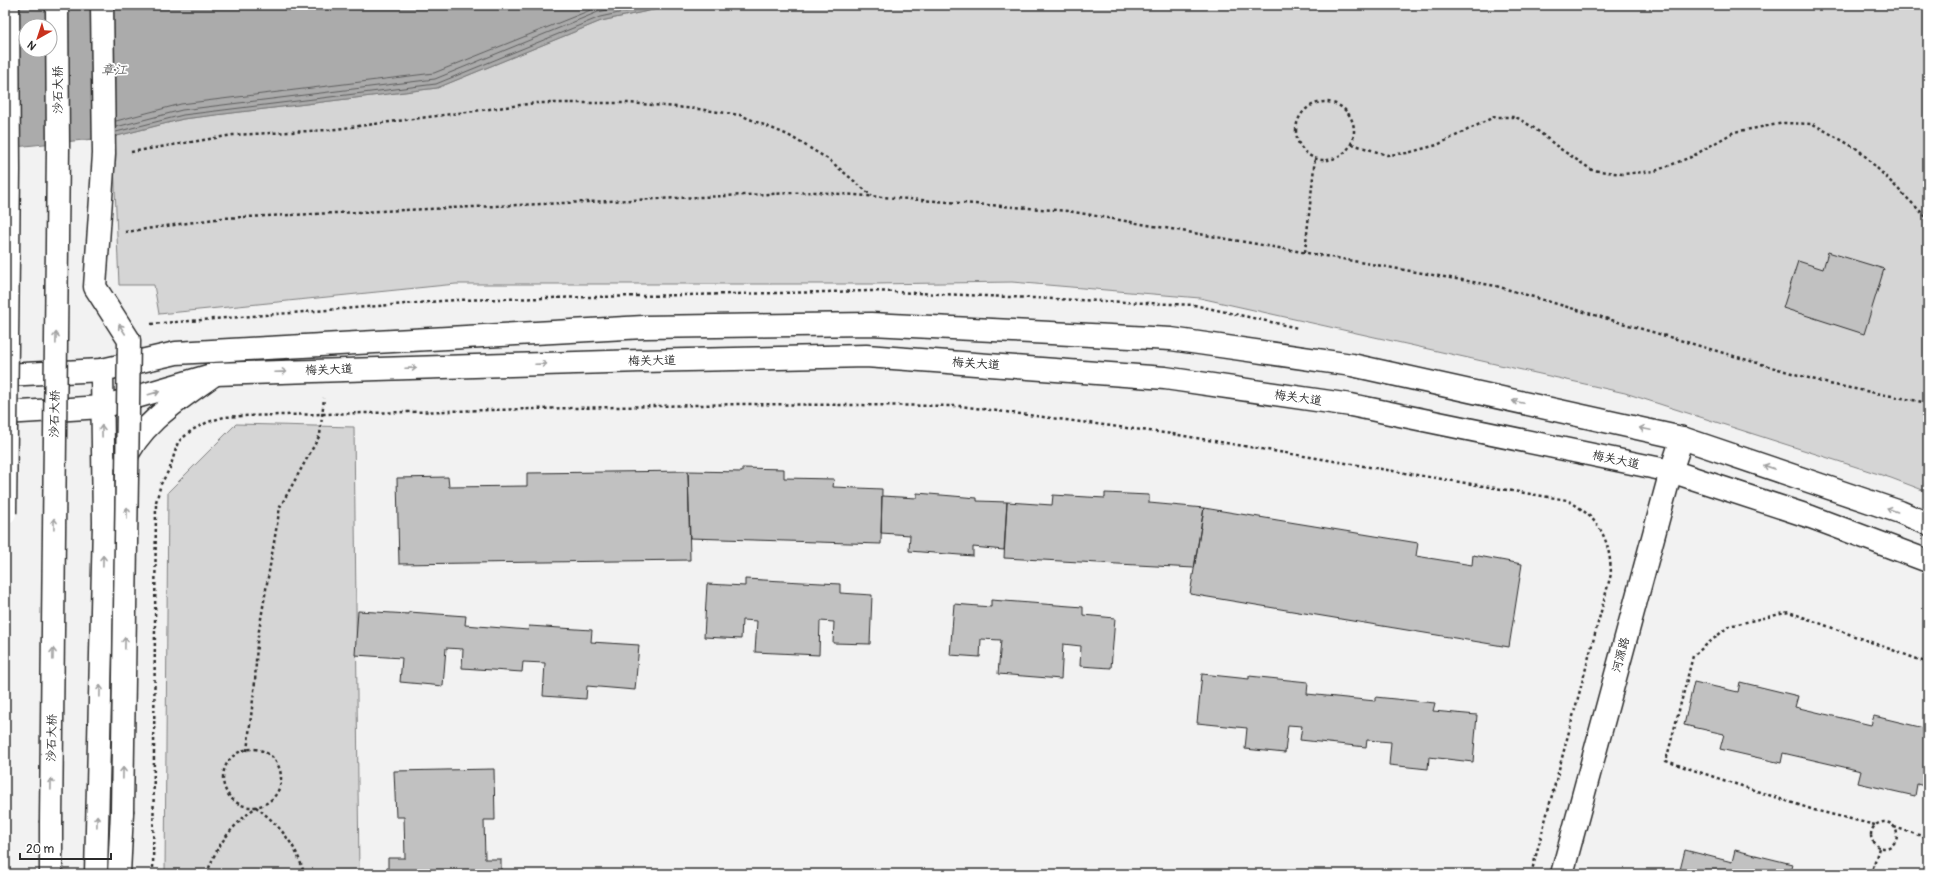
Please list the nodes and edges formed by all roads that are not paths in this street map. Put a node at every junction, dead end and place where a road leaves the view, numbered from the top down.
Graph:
1 (8, 5) edge
2 (57, 5) edge
3 (102, 5) edge
4 (102, 370) junction
5 (215, 374) junction
6 (5, 375) edge
7 (102, 407) junction
8 (5, 413) edge
9 (1682, 438) junction
10 (1671, 471) junction
11 (5, 513) edge
12 (104, 523) junction
13 (1928, 524) edge
14 (1928, 561) edge
15 (51, 874) edge
16 (96, 874) edge
17 (119, 874) edge
18 (1562, 874) edge

1 - 11 main road, bridge
15 -> 2 main road, 沙石大桥, bridge
17 -> 3 main road, bridge
4 - 6 main road, 梅关大道
4 - 7 main road
9 -> 4 main road, 梅关大道
7 -> 5 main road, 梅关大道
5 -> 10 main road, 梅关大道
5 - 12 main road
7 - 8 main road, 梅关大道
12 -> 7 main road
9 - 10 main road, 河源路
13 -> 9 main road, 梅关大道
10 - 14 main road, 梅关大道
10 - 18 main road, 河源路
16 -> 12 main road

